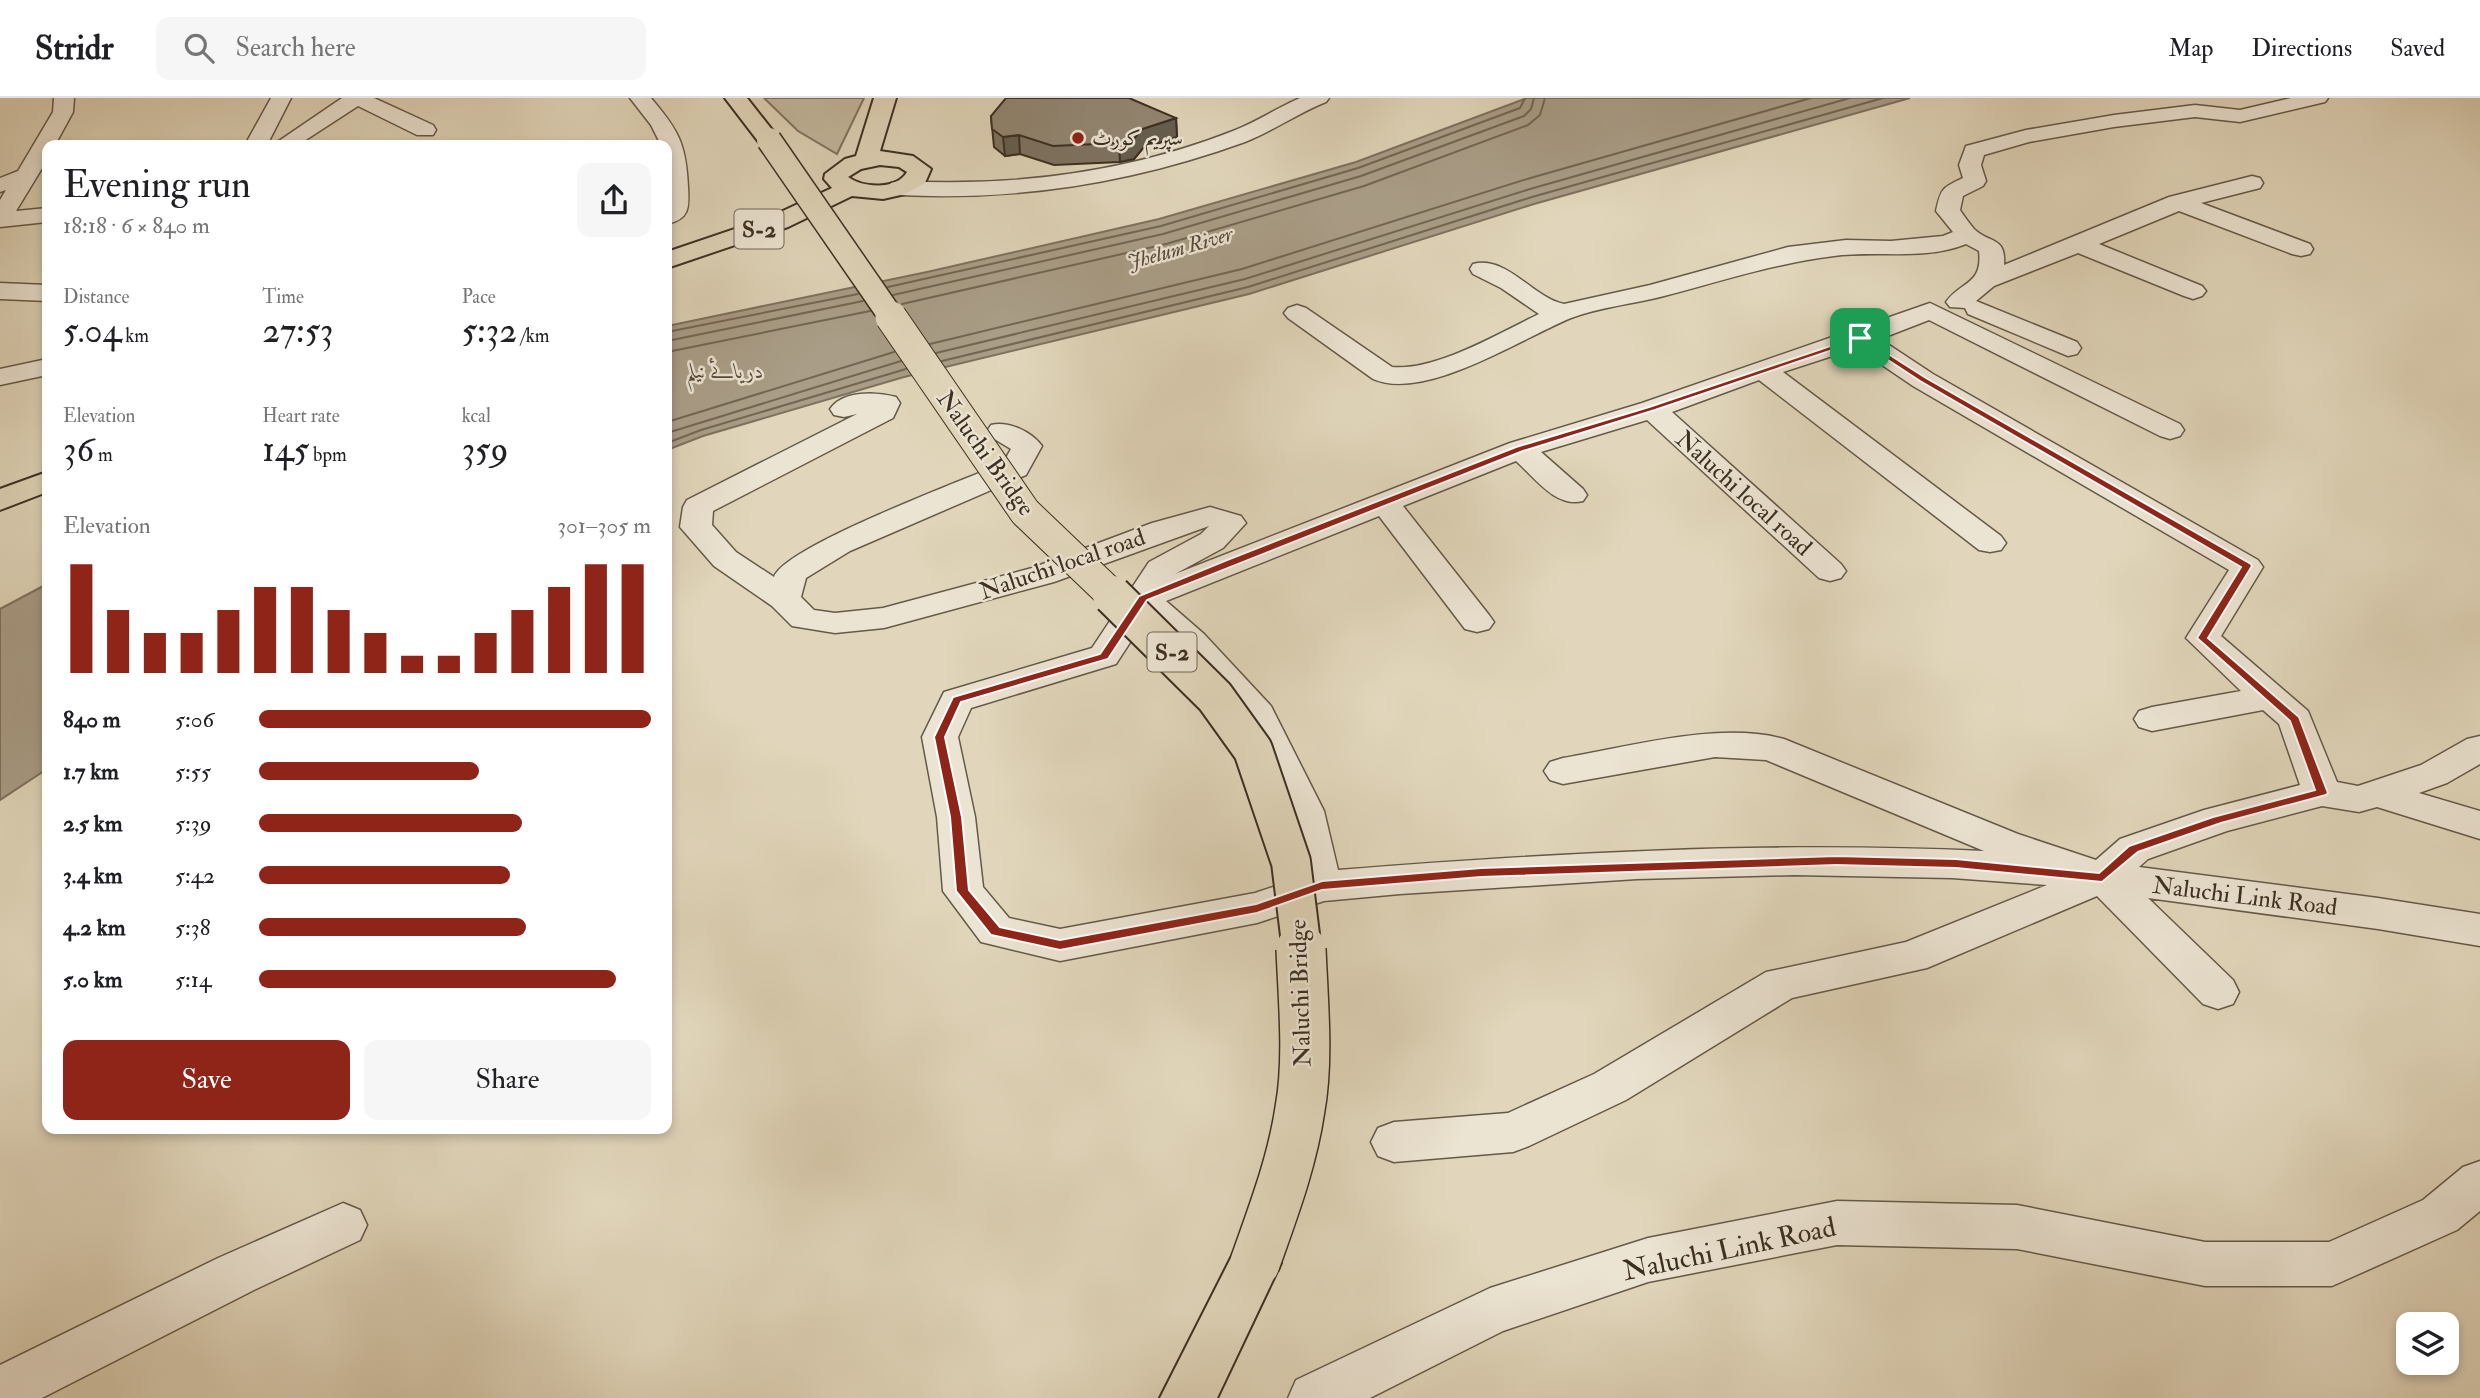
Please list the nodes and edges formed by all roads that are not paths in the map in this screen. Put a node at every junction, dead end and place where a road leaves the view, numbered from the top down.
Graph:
1 (64, 98) edge
2 (281, 98) edge
3 (357, 98) edge
4 (640, 98) edge
5 (736, 98) edge
6 (885, 98) edge
7 (1319, 98) edge
8 (2318, 98) edge
9 (425, 130) dead end
10 (47, 140) edge
11 (259, 140) edge
12 (292, 140) edge
13 (669, 140) edge
14 (672, 146) edge
15 (42, 149) edge
16 (866, 160) junction
17 (27, 176) junction
18 (2252, 183) dead end
19 (0, 185) edge
20 (898, 188) junction
21 (848, 189) junction
22 (2177, 202) junction
23 (672, 214) edge
24 (42, 215) edge
25 (0, 219) edge
26 (1967, 235) junction
27 (2078, 244) junction
28 (2301, 249) dead end
29 (672, 258) edge
30 (1482, 269) dead end
31 (1988, 281) junction
32 (2193, 290) dead end
33 (0, 291) edge
34 (42, 293) edge
35 (1959, 302) junction
36 (1564, 312) junction
37 (1930, 312) junction
38 (1297, 313) dead end
39 (1860, 338) junction
40 (2068, 348) dead end
41 (42, 368) edge
42 (1763, 370) junction
43 (0, 377) edge
44 (844, 409) dead end
45 (1652, 409) junction
46 (2171, 430) dead end
47 (1001, 431) dead end
48 (1520, 449) junction
49 (42, 483) edge
50 (1573, 495) dead end
51 (0, 500) edge
52 (1384, 502) junction
53 (1990, 543) dead end
54 (1830, 571) dead end
55 (1143, 598) junction
56 (784, 599) junction
57 (1477, 622) dead end
58 (2270, 697) junction
59 (2152, 719) dead end
60 (2479, 749) edge
61 (1563, 771) dead end
62 (2322, 793) junction
63 (2376, 793) junction
64 (2480, 825) edge
65 (2102, 877) junction
66 (1322, 886) junction
67 (2480, 930) edge
68 (2218, 992) dead end
69 (1394, 1142) dead end
70 (2480, 1182) edge
71 (343, 1225) dead end
72 (0, 1392) edge
73 (1188, 1398) edge
74 (1315, 1398) edge

1 - 10 street
2 - 11 street
3 - 9 street
3 - 12 street
4 - 13 street
5 - 73 highway, Naluchi Bridge / S-2, bridge
6 - 16 highway
7 - 20 street
8 - 26 street
14 - 23 street
15 - 17 street
16 - 20 highway
16 - 21 highway
17 - 19 street
17 - 25 street
18 - 22 street, Naluchi local road
20 - 21 highway, S-2
21 - 29 highway, S-2
22 - 27 street, Naluchi local road
22 - 28 street
24 - 25 street
26 - 31 street
26 - 36 street
27 - 31 street, Naluchi local road
27 - 32 street
30 - 36 street
31 - 35 street, Naluchi local road
33 - 34 street
35 - 37 street, Naluchi local road
35 - 40 street
36 - 38 street
37 - 39 street, Naluchi local road
37 - 46 street
39 - 42 street, Naluchi local road
39 - 58 street
41 - 43 street
42 - 45 street, Naluchi local road
42 - 53 street
44 - 56 street, Naluchi local road
45 - 48 street
45 - 54 street, Naluchi local road
47 - 56 street
48 - 50 street
48 - 52 street
49 - 51 highway
52 - 55 street
52 - 57 street
55 - 56 street, Naluchi local road
55 - 66 street
55 - 66 street
58 - 59 street
58 - 62 street
60 - 63 street
61 - 65 street
62 - 63 street
62 - 65 street
63 - 64 street
65 - 66 street
65 - 67 street, Naluchi Link Road
65 - 68 street
65 - 69 street
70 - 74 street, Naluchi Link Road
71 - 72 street

